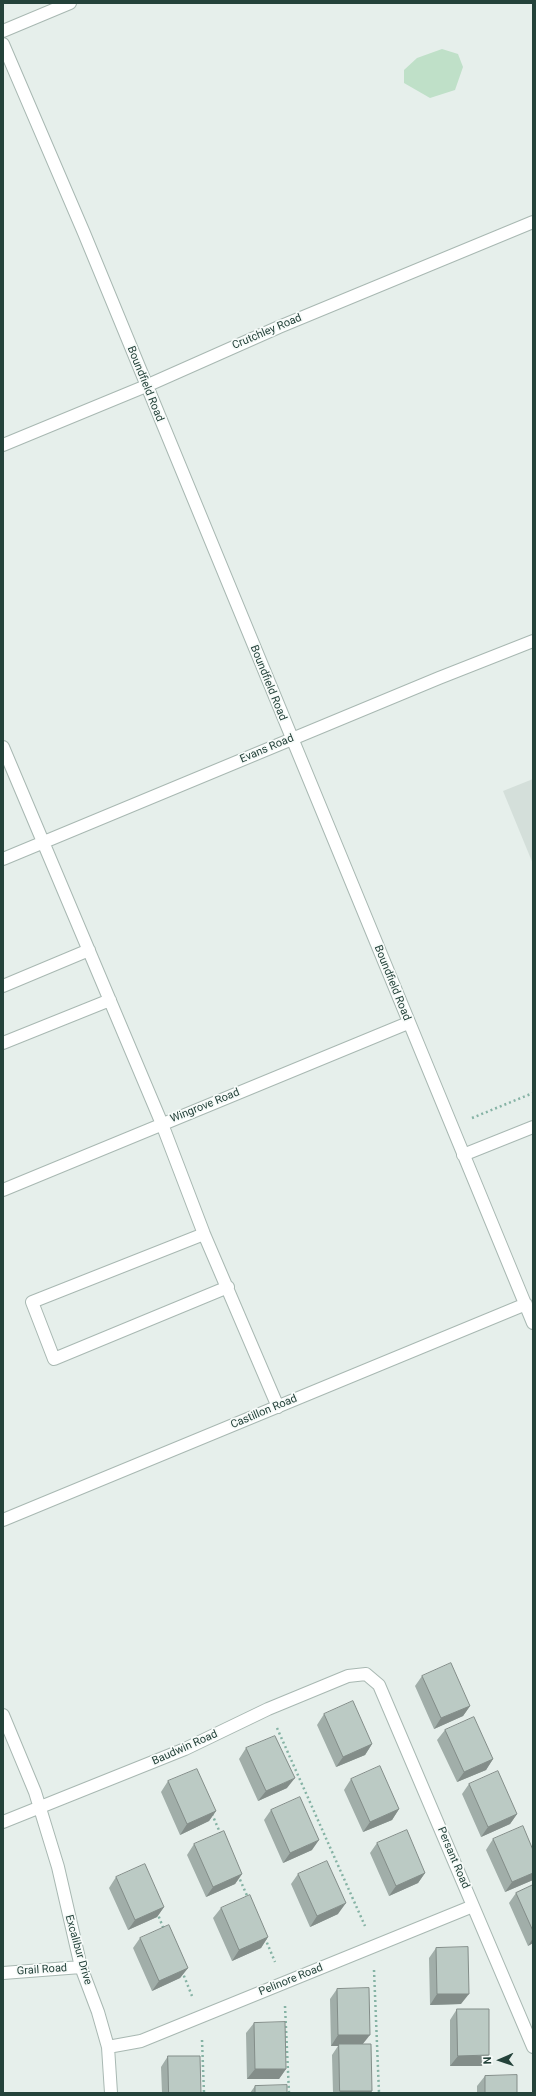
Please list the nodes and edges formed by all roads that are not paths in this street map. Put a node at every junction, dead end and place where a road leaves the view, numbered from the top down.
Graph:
1 (70, 3) edge
2 (3, 31) edge
3 (3, 44) edge
4 (533, 222) edge
5 (146, 386) junction
6 (3, 445) edge
7 (533, 641) edge
8 (291, 739) junction
9 (3, 747) edge
10 (44, 842) junction
11 (3, 859) edge
12 (89, 950) junction
13 (3, 986) edge
14 (110, 1000) junction
15 (408, 1023) junction
16 (3, 1044) edge
17 (162, 1124) junction
18 (533, 1127) edge
19 (463, 1156) junction
20 (3, 1190) edge
21 (204, 1234) junction
22 (228, 1287) junction
23 (526, 1304) junction
24 (533, 1323) edge
25 (278, 1407) junction
26 (3, 1520) edge
27 (366, 1674) joint
28 (3, 1715) edge
29 (40, 1807) junction
30 (3, 1822) edge
31 (473, 1906) junction
32 (81, 1967) junction
33 (3, 1973) edge
34 (108, 2047) junction
35 (533, 2047) edge
36 (111, 2093) edge

1 - 2 street
3 - 5 street, Boundfield Road
4 - 5 street, Crutchley Road
5 - 6 street, Crutchley Road
5 - 8 street, Boundfield Road
7 - 8 street, Evans Road
8 - 10 street, Evans Road
8 - 15 street, Boundfield Road
9 - 10 street
10 - 11 street, Evans Road
10 - 12 street
12 - 13 street
12 - 14 street
14 - 16 street
14 - 17 street
15 - 17 street, Wingrove Road
15 - 19 street, Boundfield Road
17 - 20 street, Wingrove Road
17 - 21 street
18 - 19 street
19 - 23 street, Boundfield Road
21 - 22 street
21 - 22 street
22 - 25 street
23 - 24 street, Boundfield Road
23 - 25 street, Castillon Road
25 - 26 street, Castillon Road
27 - 29 street, Baudwin Road
27 - 31 street, Persant Road
28 - 29 street
29 - 30 street, Baudwin Road
29 - 32 street, Excalibur Drive
31 - 34 street, Pelinore Road
31 - 35 street, Persant Road
32 - 33 street, Grail Road
32 - 34 street, Excalibur Drive
34 - 36 street, Excalibur Drive

